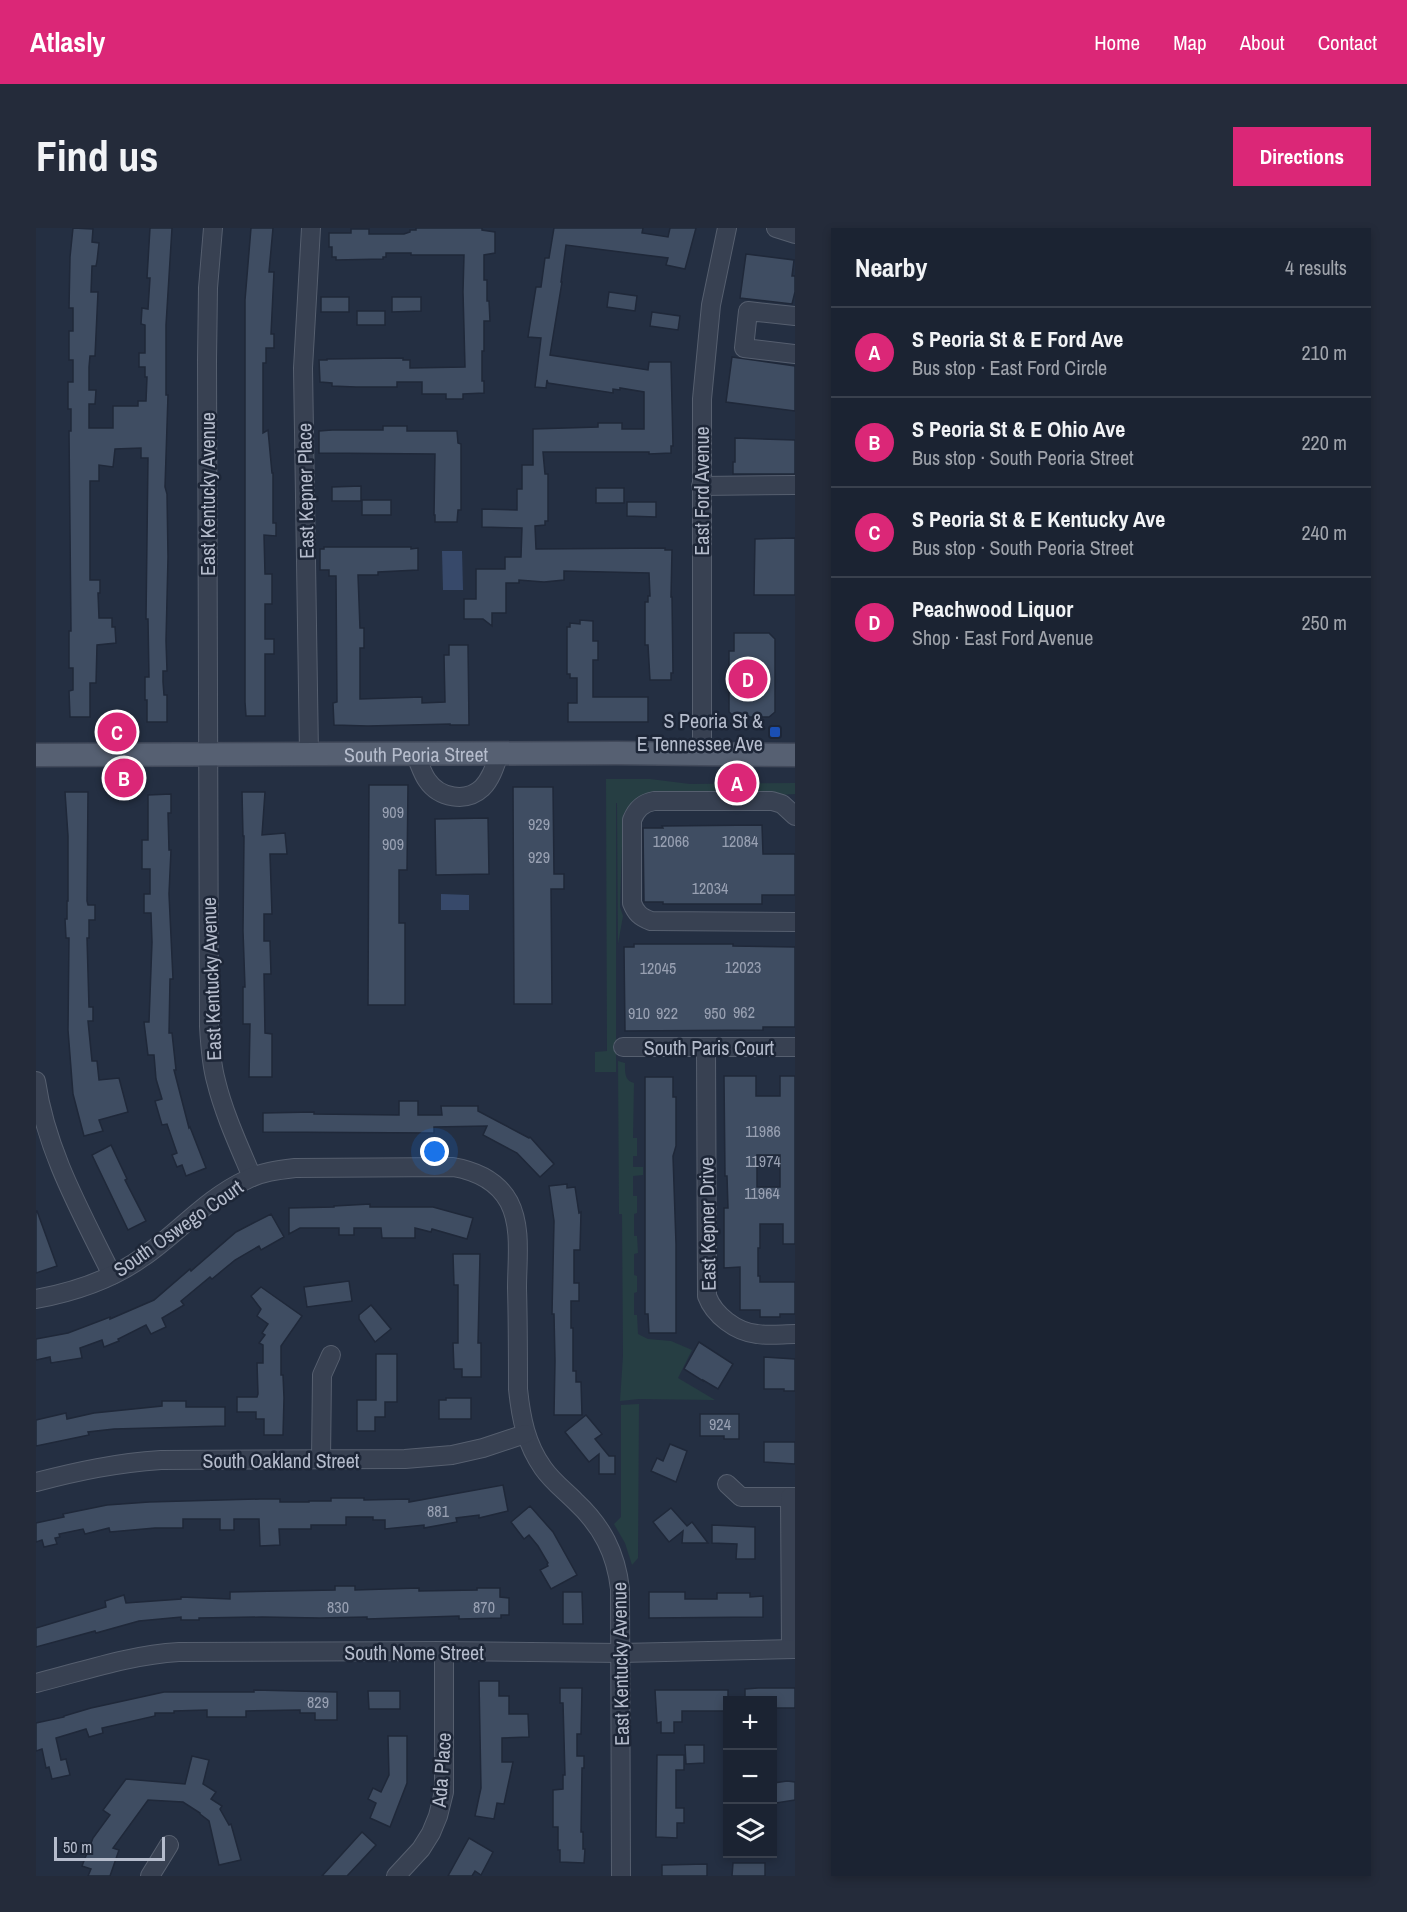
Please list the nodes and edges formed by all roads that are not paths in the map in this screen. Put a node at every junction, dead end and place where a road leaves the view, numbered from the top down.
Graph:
1 (213, 228) edge
2 (310, 228) edge
3 (727, 228) edge
4 (776, 228) edge
5 (795, 234) edge
6 (795, 316) edge
7 (795, 354) edge
8 (795, 485) edge
9 (701, 486) junction
10 (208, 754) junction
11 (309, 754) junction
12 (415, 754) junction
13 (499, 754) junction
14 (36, 755) edge
15 (702, 755) junction
16 (795, 755) edge
17 (795, 816) edge
18 (795, 921) edge
19 (623, 1047) dead end
20 (706, 1047) junction
21 (795, 1047) edge
22 (36, 1081) edge
23 (252, 1177) junction
24 (112, 1275) junction
25 (36, 1299) edge
26 (795, 1334) edge
27 (331, 1355) dead end
28 (525, 1434) junction
29 (321, 1460) junction
30 (36, 1482) edge
31 (727, 1484) dead end
32 (793, 1497) edge
33 (793, 1649) edge
34 (444, 1651) junction
35 (621, 1653) junction
36 (36, 1683) edge
37 (169, 1845) dead end
38 (150, 1876) edge
39 (396, 1876) edge
40 (621, 1876) edge

1 - 10 street, East Kentucky Avenue
2 - 11 street, East Kepner Place
3 - 9 street, East Ford Avenue
4 - 5 street
6 - 7 street
8 - 9 street
9 - 15 street, East Ford Avenue
10 - 11 main road, South Peoria Street
10 - 14 main road, South Peoria Street
10 - 23 street, East Kentucky Avenue
11 - 12 main road, South Peoria Street
12 - 13 main road, South Peoria Street
12 - 13 street
13 - 15 main road, South Peoria Street
15 - 16 main road, South Peoria Street
17 - 18 street
19 - 20 street, South Paris Court
20 - 21 street, South Paris Court
20 - 26 street, East Kepner Drive
22 - 24 street
23 - 24 street, South Oswego Court
23 - 28 street, East Kentucky Avenue
24 - 25 street, South Oswego Court
27 - 29 street
28 - 29 street, South Oakland Street
28 - 35 street, East Kentucky Avenue
29 - 30 street, South Oakland Street
31 - 32 street
32 - 33 street
33 - 35 street, South Nome Street
34 - 35 street, South Nome Street
34 - 36 street, South Nome Street
34 - 39 street, Ada Place
35 - 40 street, East Kentucky Avenue
37 - 38 street

